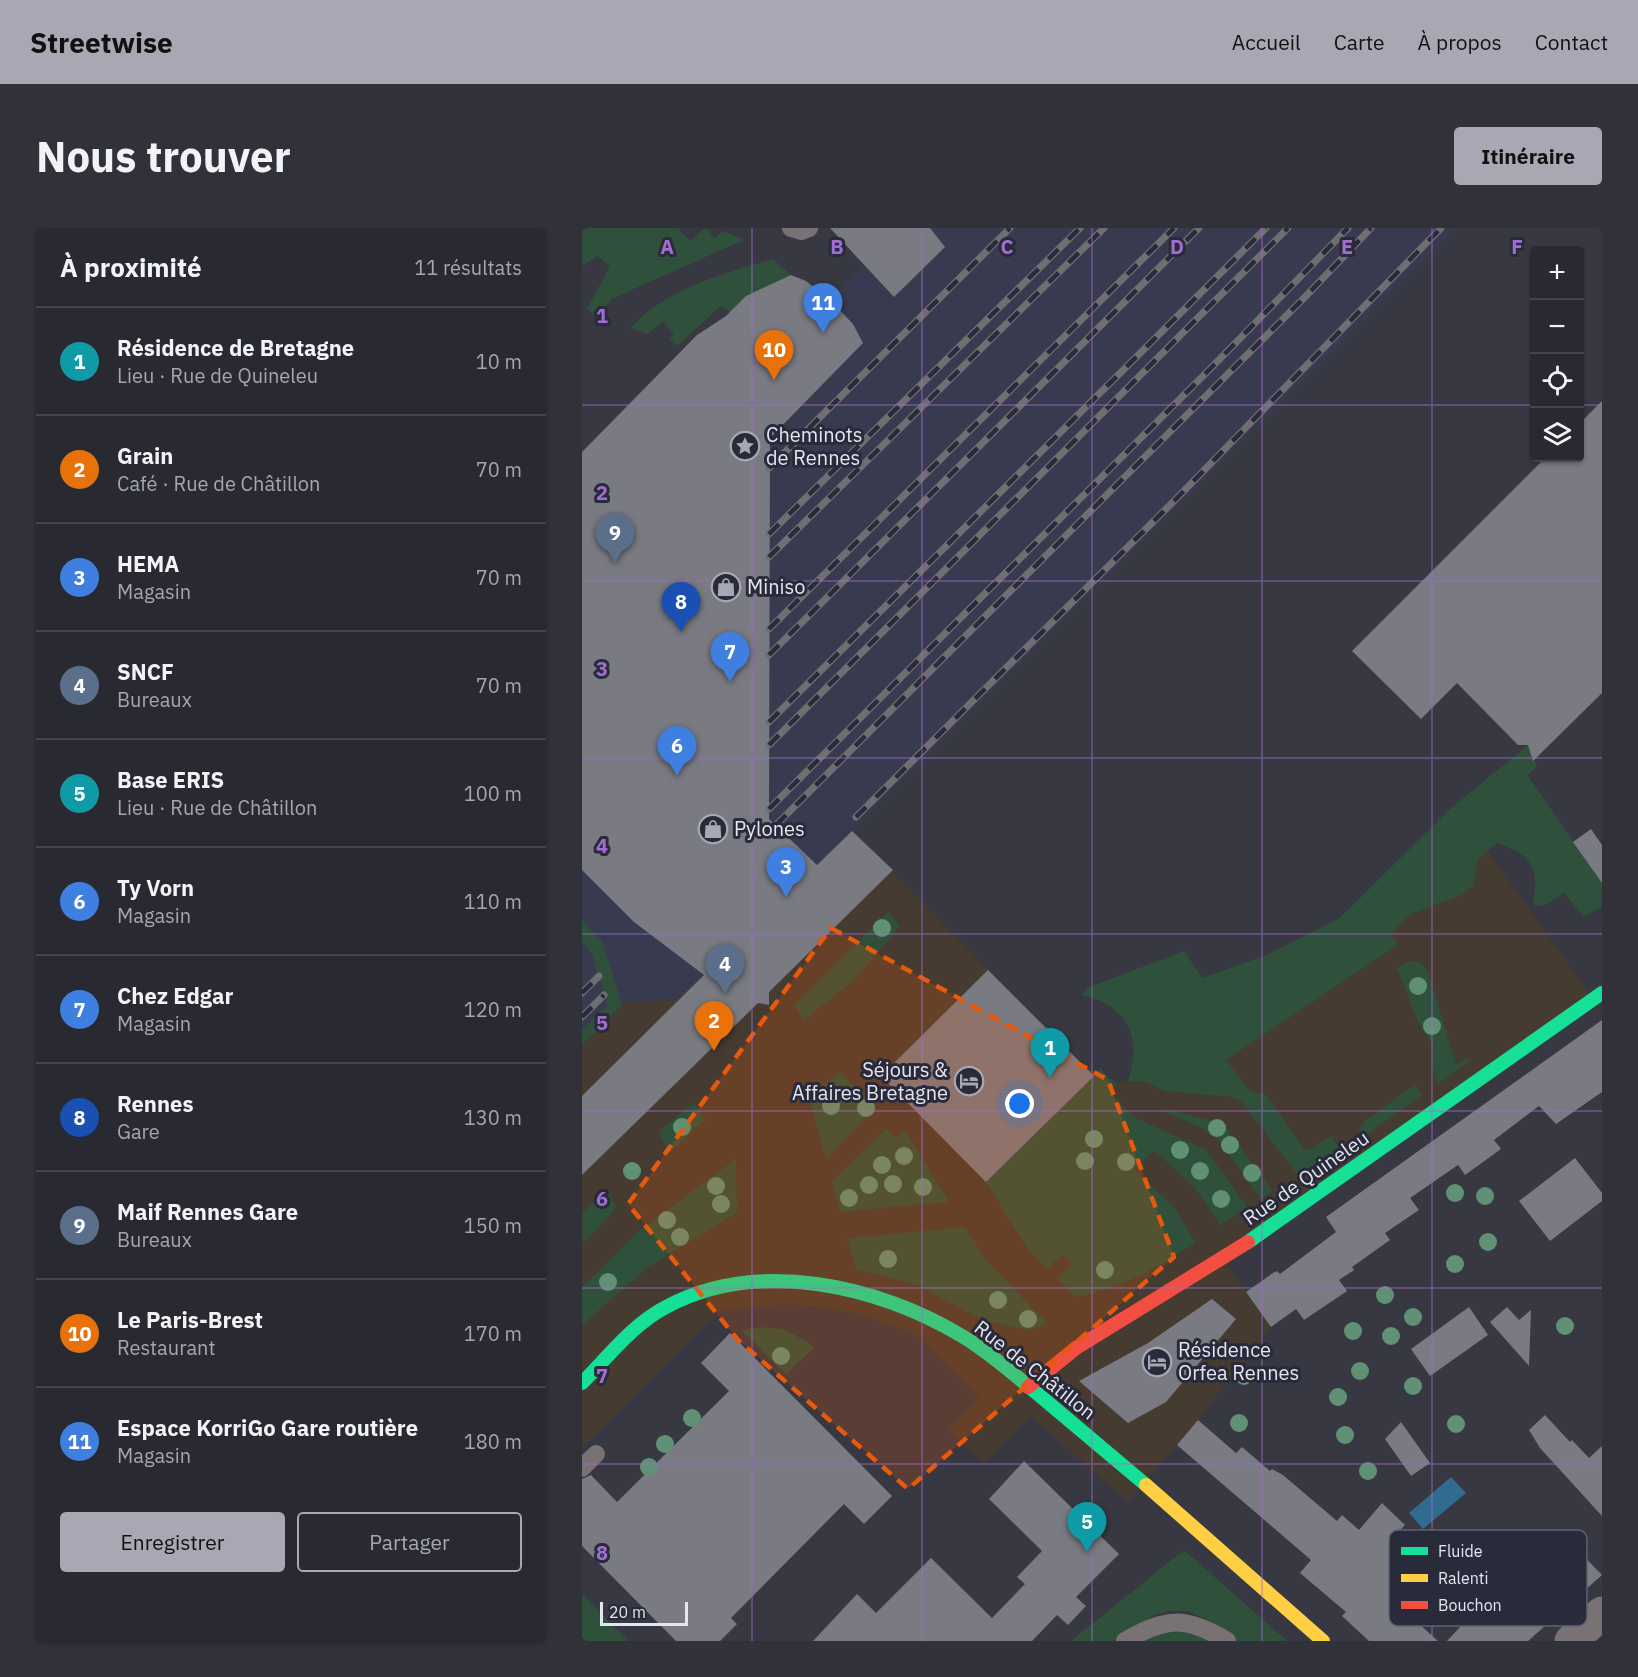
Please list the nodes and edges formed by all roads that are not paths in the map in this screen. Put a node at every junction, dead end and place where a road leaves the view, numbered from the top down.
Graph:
1 (791, 228) edge
2 (809, 228) edge
3 (1602, 993) edge
4 (582, 1383) edge
5 (1028, 1387) junction
6 (596, 1454) dead end
7 (582, 1468) edge
8 (1602, 1613) edge
9 (1125, 1641) edge
10 (1227, 1641) edge
11 (1323, 1641) edge
12 (1570, 1641) edge

1 - 2 lane
3 - 5 street, Rue de Quineleu
4 - 5 street, Rue de Châtillon
5 - 11 street, Rue de Châtillon
6 - 7 lane
8 - 12 street
9 - 10 lane

